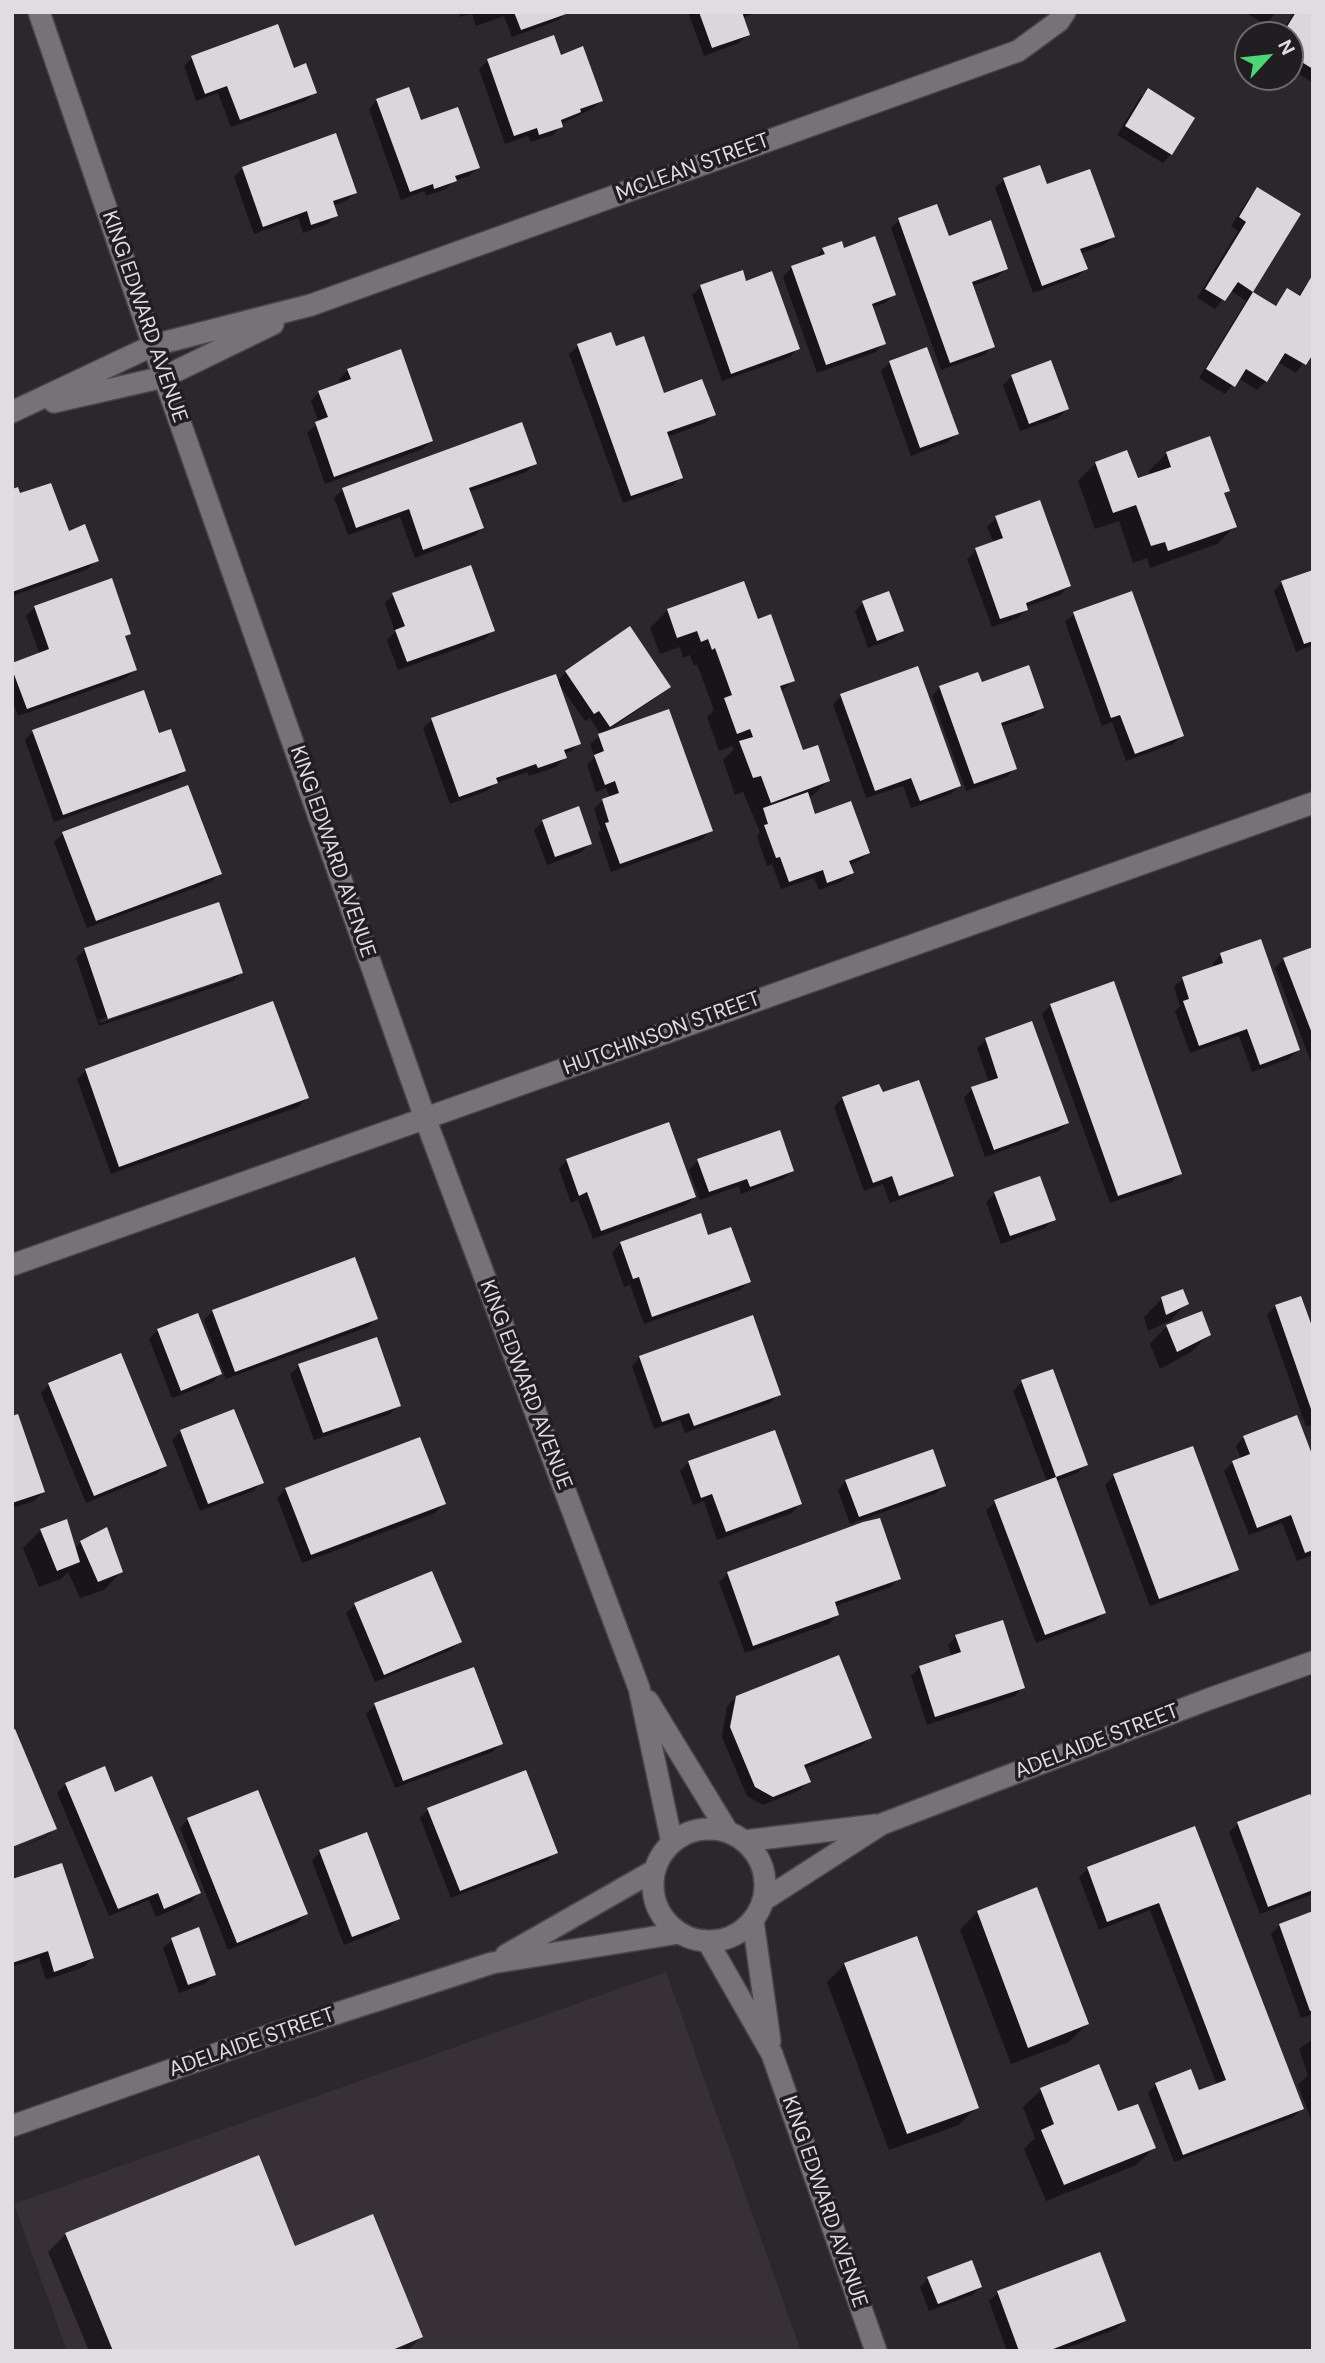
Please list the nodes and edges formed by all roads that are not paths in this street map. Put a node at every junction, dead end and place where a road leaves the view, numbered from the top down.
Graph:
1 (39, 12) edge
2 (1065, 12) edge
3 (311, 305) junction
4 (154, 345) junction
5 (164, 377) junction
6 (15, 411) edge
7 (1313, 803) edge
8 (425, 1118) junction
9 (12, 1265) edge
10 (1313, 1662) edge
11 (639, 1688) junction
12 (882, 1824) junction
13 (736, 1837) junction
14 (672, 1843) junction
15 (655, 1870) junction
16 (764, 1900) junction
17 (753, 1921) junction
18 (679, 1933) junction
19 (708, 1942) junction
20 (492, 1963) junction
21 (772, 2054) junction
22 (12, 2126) edge
23 (876, 2351) edge

1 - 4 street, KING EDWARD AVENUE
2 - 3 street, MCLEAN STREET
3 - 4 street, MCLEAN STREET
3 - 5 street, MCLEAN STREET
4 - 5 street, KING EDWARD AVENUE
4 - 6 street, MCLEAN STREET
5 - 6 street, MCLEAN STREET
5 - 8 street, KING EDWARD AVENUE
7 - 8 street, HUTCHINSON STREET
8 - 9 street, HUTCHINSON STREET
8 - 11 street, KING EDWARD AVENUE
10 - 12 street, ADELAIDE STREET
11 - 13 street, KING EDWARD AVENUE
11 - 14 street, KING EDWARD AVENUE
12 - 13 street, ADELAIDE STREET
12 - 16 street, ADELAIDE STREET
13 - 14 street
13 - 16 street
14 - 15 street
15 - 18 street
15 - 20 street, ADELAIDE STREET
16 - 17 street
17 - 19 street
17 - 21 street, KING EDWARD AVENUE
18 - 19 street
18 - 20 street, ADELAIDE STREET
19 - 21 street, KING EDWARD AVENUE
20 - 22 street, ADELAIDE STREET
21 - 23 street, KING EDWARD AVENUE

